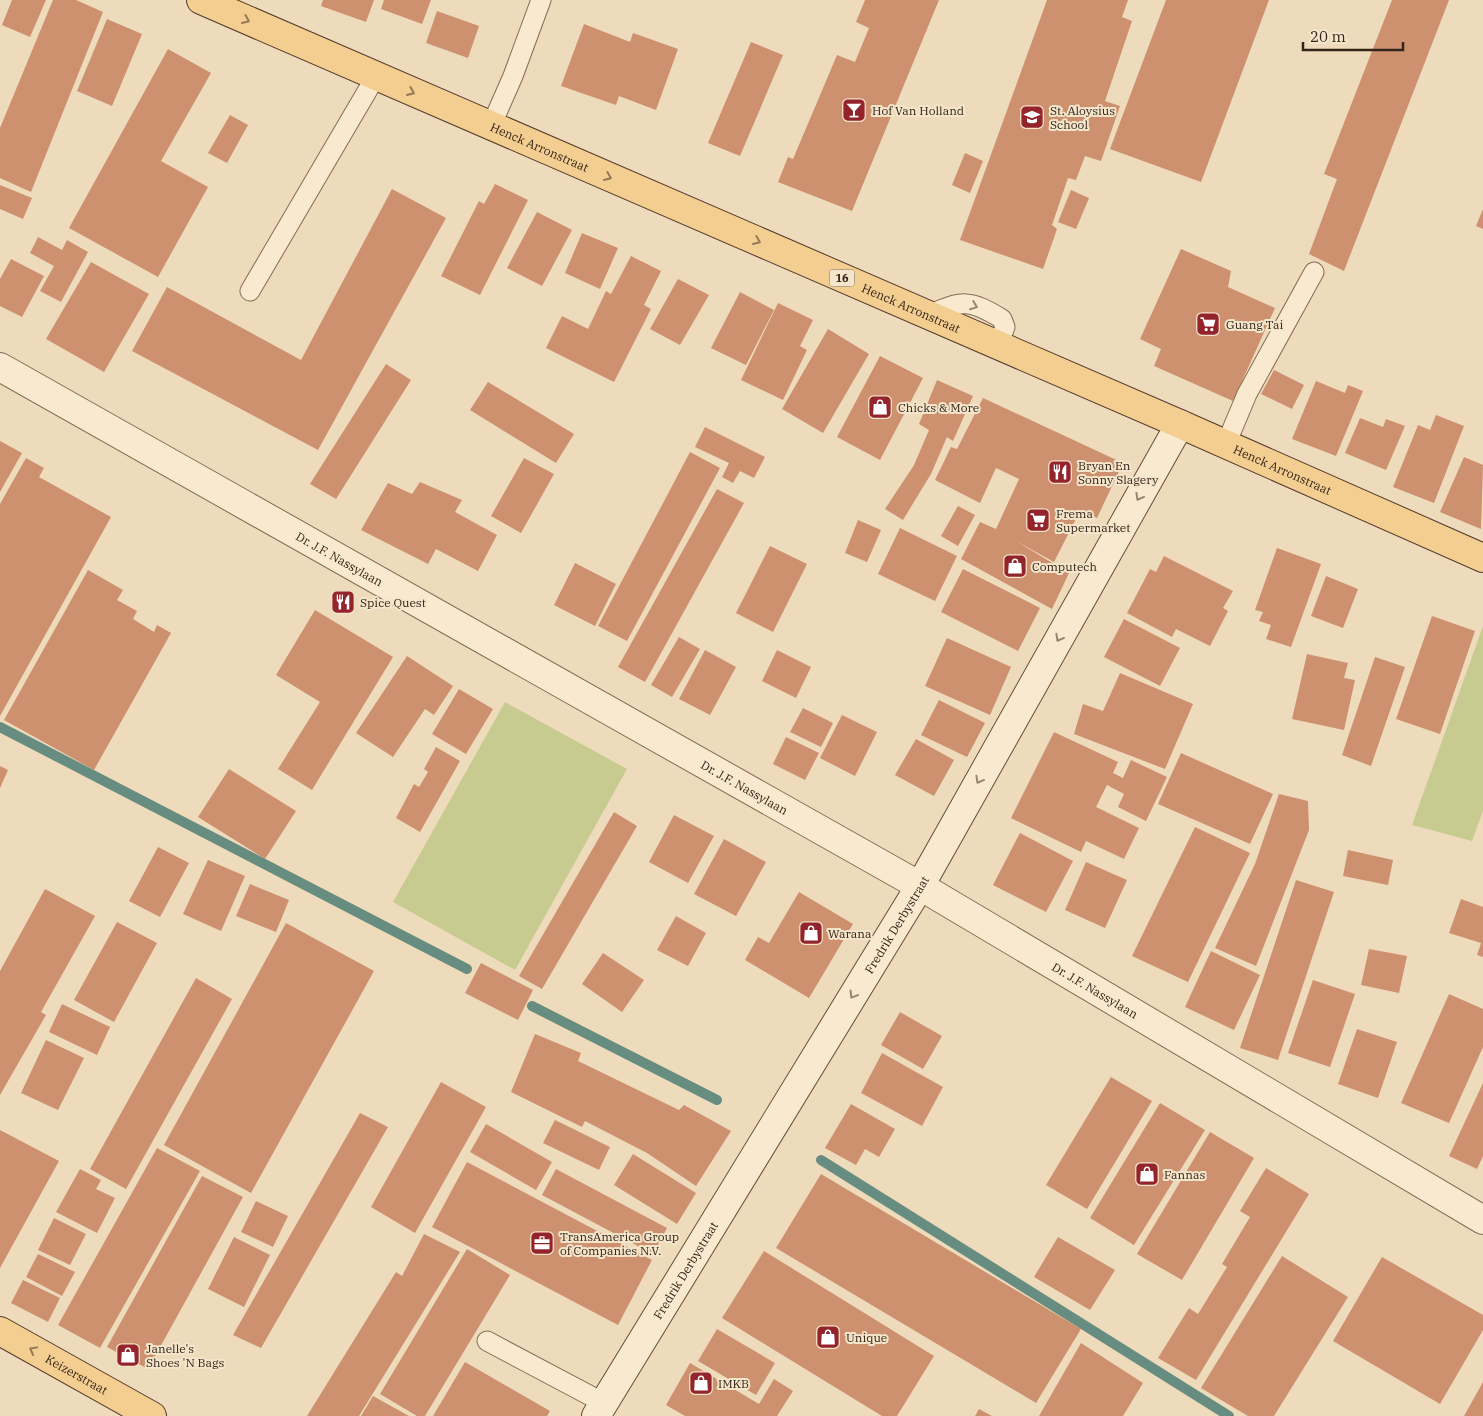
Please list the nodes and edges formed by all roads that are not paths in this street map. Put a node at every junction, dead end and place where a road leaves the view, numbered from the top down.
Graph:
1 (201, 0) edge
2 (541, 0) edge
3 (376, 76) junction
4 (491, 126) junction
5 (1314, 272) dead end
6 (250, 291) dead end
7 (0, 367) edge
8 (1180, 424) junction
9 (1226, 444) junction
10 (1483, 558) edge
11 (920, 886) junction
12 (1483, 1220) edge
13 (0, 1331) edge
14 (487, 1341) dead end
15 (600, 1410) edge
16 (152, 1416) edge

1 -> 3 main road, Henck Arronstraat / 16
2 - 4 lane
3 -> 4 main road, Henck Arronstraat / 16
3 - 6 lane
4 -> 8 main road, Henck Arronstraat / 16
5 - 9 lane
7 - 11 street, Dr. J.F. Nassylaan
8 - 9 main road, Henck Arronstraat / 16
8 -> 11 street, Fredrik Derbystraat
9 - 10 main road, Henck Arronstraat / 16
11 - 12 street, Dr. J.F. Nassylaan
11 -> 15 street, Fredrik Derbystraat
16 -> 13 main road, Keizerstraat
14 - 15 lane

